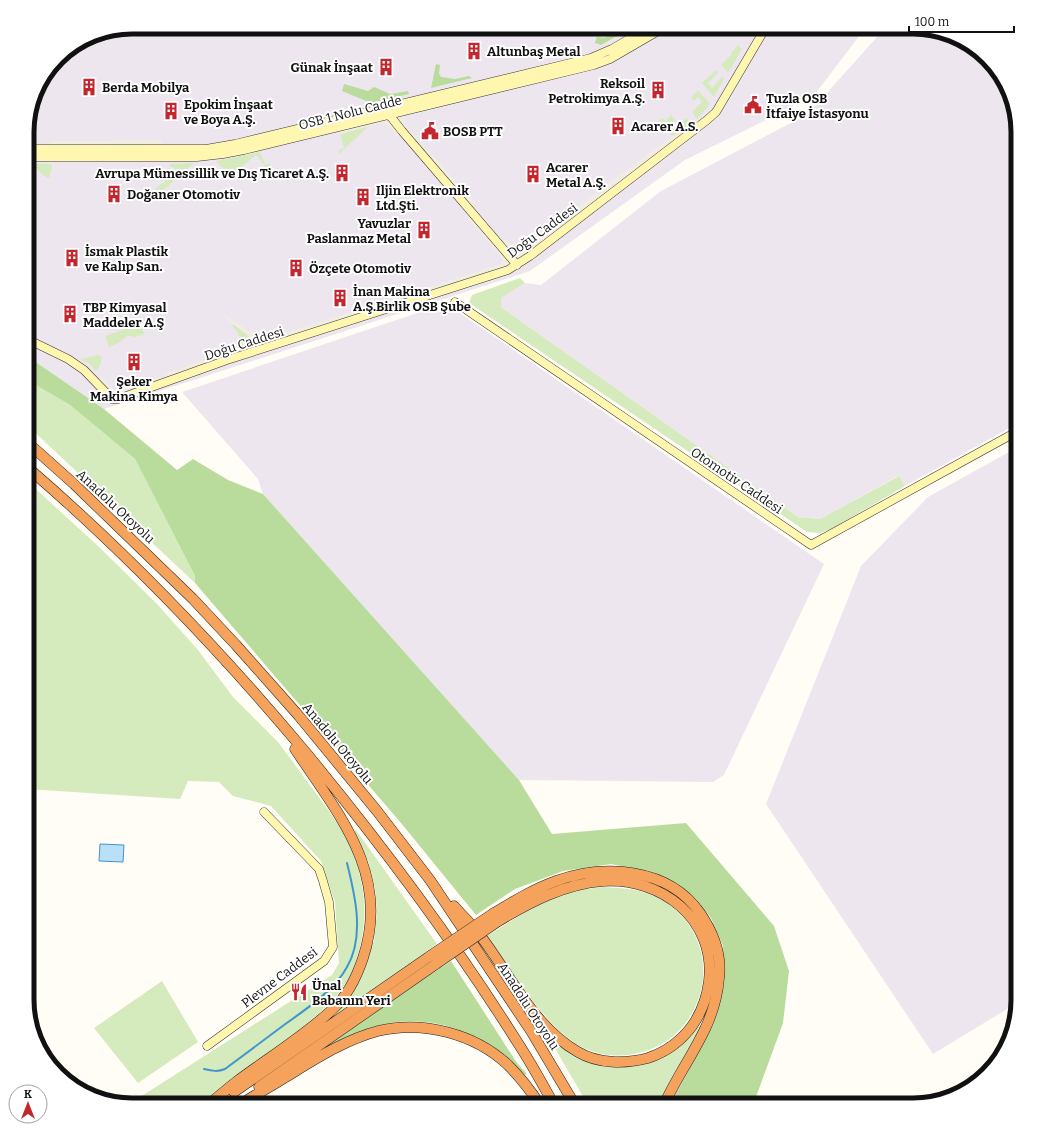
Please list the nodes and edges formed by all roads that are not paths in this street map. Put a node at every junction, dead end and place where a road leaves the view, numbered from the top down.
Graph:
1 (638, 34) edge
2 (653, 34) edge
3 (762, 34) edge
4 (385, 114) junction
5 (34, 149) edge
6 (34, 157) edge
7 (518, 265) junction
8 (455, 302) dead end
9 (34, 343) edge
10 (1011, 435) edge
11 (34, 448) edge
12 (34, 473) edge
13 (268, 707) junction
14 (264, 812) dead end
15 (430, 880) junction
16 (496, 917) junction
17 (433, 960) junction
18 (207, 1046) dead end
19 (217, 1098) edge
20 (225, 1098) edge
21 (242, 1098) edge
22 (251, 1098) edge
23 (535, 1098) edge
24 (550, 1098) edge
25 (571, 1098) edge
26 (668, 1098) edge

1 - 5 street, OSB 1 Nolu Cadde
2 - 4 street, OSB 1 Nolu Cadde
3 - 7 street, Doğu Caddesi
4 - 6 street, OSB 1 Nolu Cadde
4 - 7 street
7 - 9 street, Doğu Caddesi
8 - 10 street, Otomotiv Caddesi
11 - 15 highway, Anadolu Otoyolu
12 - 13 highway
13 - 19 highway
13 - 24 highway
14 - 18 street, Plevne Caddesi
15 - 16 highway
15 - 25 highway, Anadolu Otoyolu
16 - 17 highway, bridge
16 - 26 highway
17 - 20 highway
17 - 21 highway
22 - 23 highway

